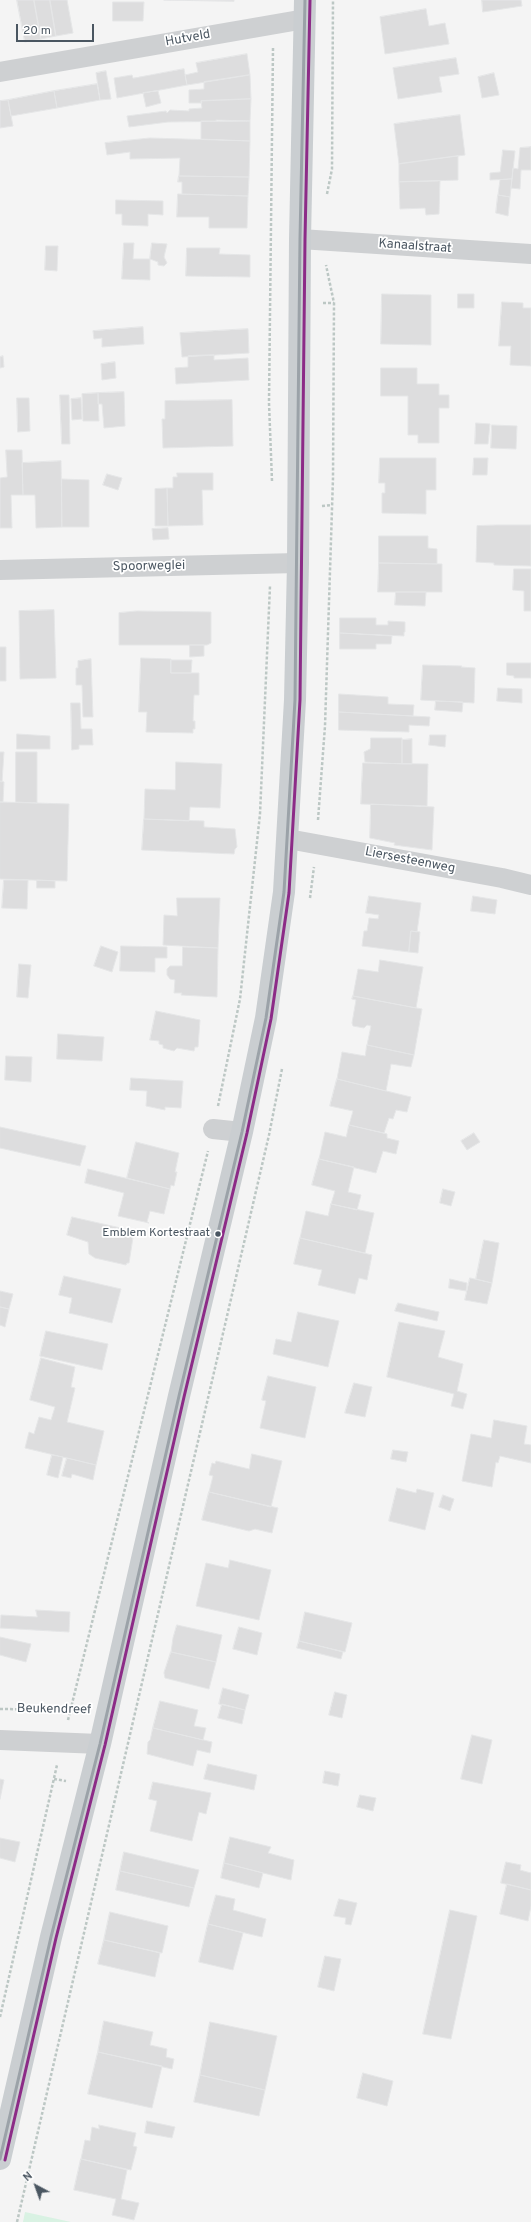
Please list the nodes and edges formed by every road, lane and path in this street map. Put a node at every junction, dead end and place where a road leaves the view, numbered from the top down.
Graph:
1 (333, 0) edge
2 (305, 10) edge
3 (274, 25) junction
4 (0, 72) edge
5 (326, 198) dead end
6 (300, 239) junction
7 (324, 241) junction
8 (531, 254) edge
9 (272, 483) dead end
10 (298, 563) junction
11 (272, 564) junction
12 (0, 570) edge
13 (288, 839) junction
14 (316, 843) junction
15 (531, 886) edge
16 (309, 903) dead end
17 (283, 1063) dead end
18 (213, 1129) junction
19 (242, 1132) junction
20 (0, 1709) edge
21 (71, 1710) junction
22 (107, 1710) junction
23 (0, 1740) edge
24 (63, 1742) junction
25 (100, 1744) junction
26 (54, 1779) dead end
27 (0, 2017) edge
28 (0, 2159) edge
29 (17, 2222) edge

1 - 5 path
2 - 3 street, Hutveld
2 - 6 main road
3 - 4 street, Hutveld
3 - 9 path
6 - 7 street, Kanaalstraat
6 - 10 main road
7 - 8 street, Kanaalstraat
7 - 14 path
10 - 11 street, Spoorweglei
10 - 13 main road
11 - 12 street, Spoorweglei
11 - 18 path
13 - 14 street, Liersesteenweg
13 - 19 main road
14 - 15 street, Liersesteenweg
14 - 16 path
17 - 29 path
18 - 19 street
18 - 21 path
19 - 22 main road
20 - 21 path, Beukendreef
21 - 22 path, Beukendreef
21 - 24 path
22 - 25 main road
23 - 24 street
24 - 25 street
25 - 28 main road
26 - 27 path

